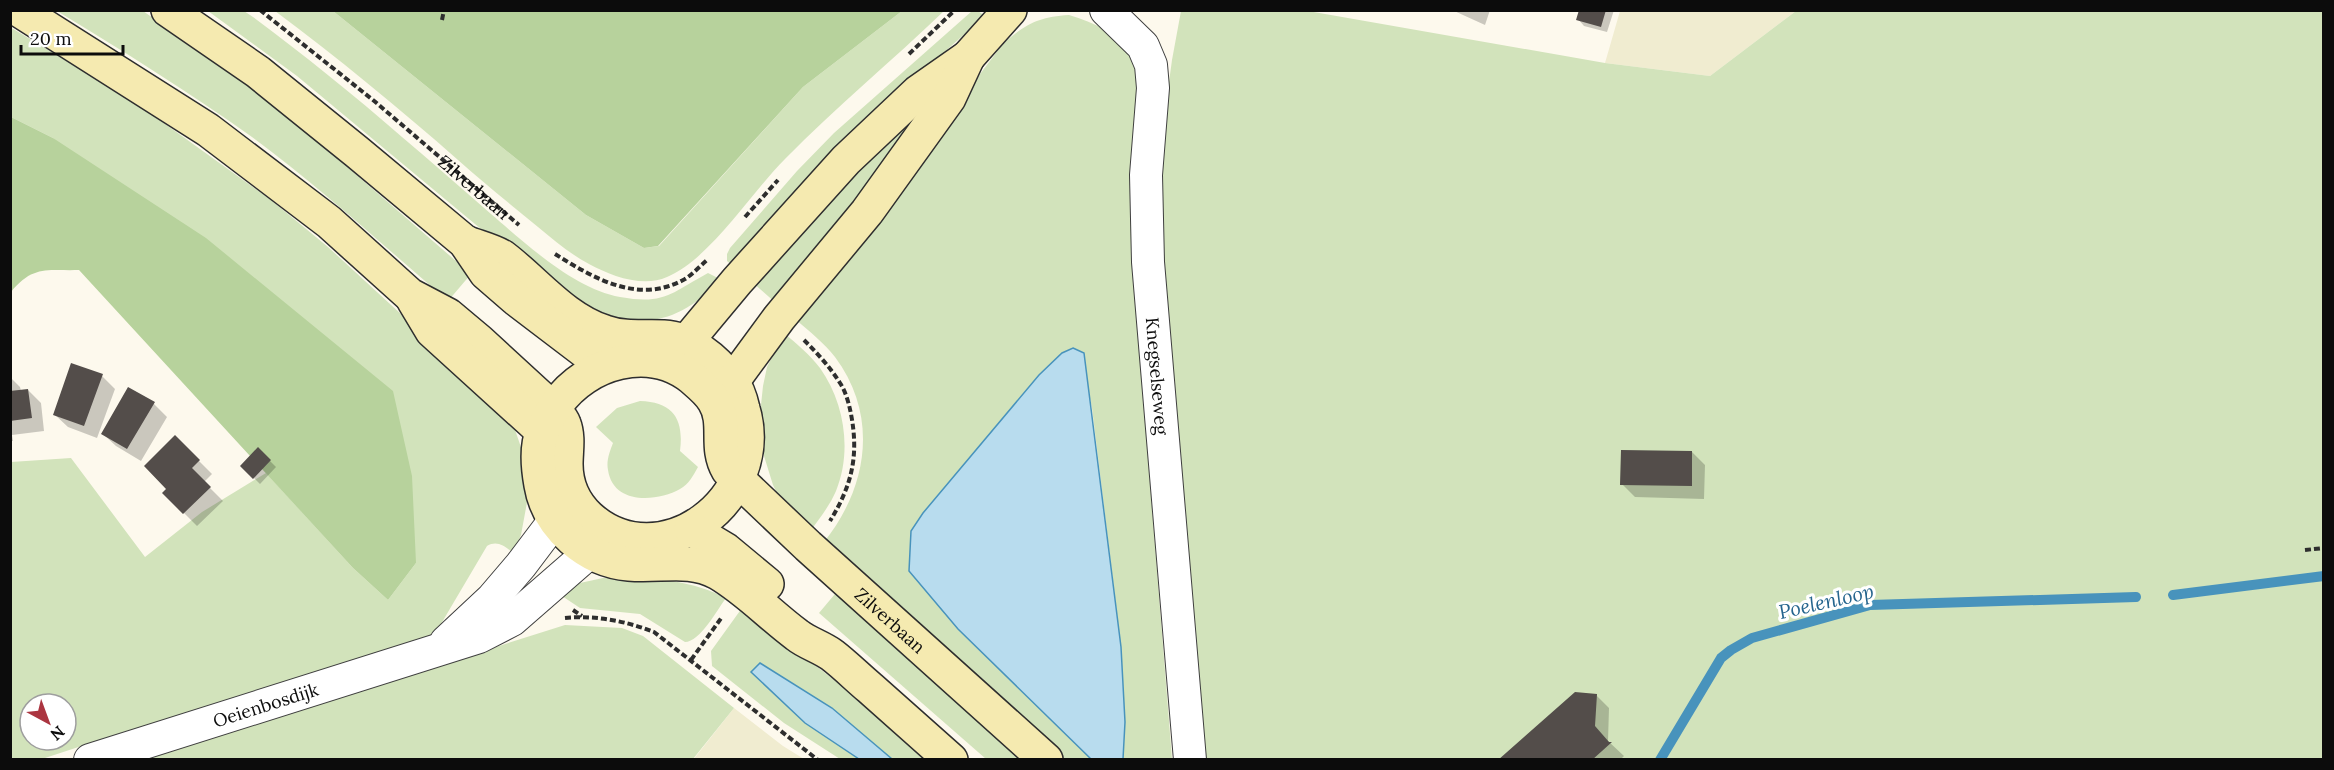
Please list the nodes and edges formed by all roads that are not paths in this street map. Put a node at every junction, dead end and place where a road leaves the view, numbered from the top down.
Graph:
1 (19, 10) edge
2 (168, 10) edge
3 (1010, 10) edge
4 (1106, 10) edge
5 (968, 57) junction
6 (465, 242) junction
7 (676, 354) junction
8 (604, 366) junction
9 (732, 382) junction
10 (547, 420) junction
11 (739, 479) junction
12 (555, 520) junction
13 (691, 529) junction
14 (602, 542) junction
15 (440, 648) junction
16 (831, 654) junction
17 (90, 759) edge
18 (951, 759) edge
19 (1046, 759) edge
20 (1190, 759) edge

1 - 10 main road
2 - 6 main road
3 - 5 main road
4 - 20 street, Knegselseweg
5 - 7 main road
5 - 9 main road
6 - 7 main road
6 - 8 main road
7 - 8 main road
7 - 9 main road
7 - 11 main road, Zilverbaan
8 - 10 main road
9 - 11 main road
10 - 12 main road
10 - 14 main road
11 - 13 main road
11 - 19 main road, Zilverbaan
12 - 14 main road
12 - 15 street, Oeienbosdijk
13 - 14 main road
13 - 16 main road
14 - 15 street, Oeienbosdijk
14 - 16 main road
15 - 17 street, Oeienbosdijk
16 - 18 main road

